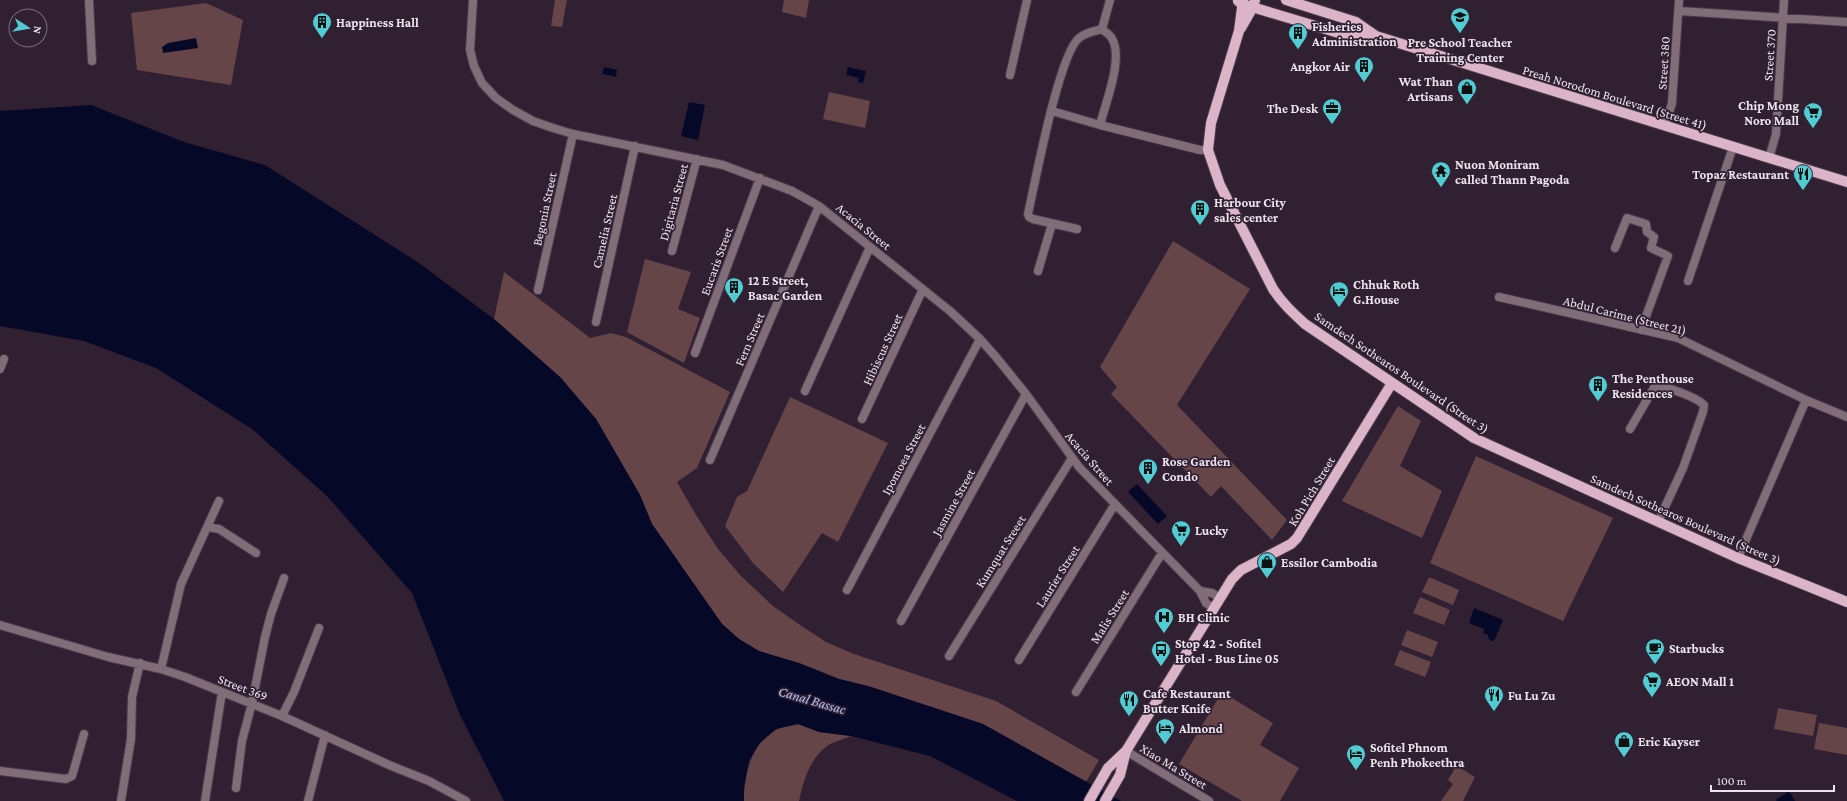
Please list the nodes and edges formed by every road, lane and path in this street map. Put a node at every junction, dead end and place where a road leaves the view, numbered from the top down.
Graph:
1 (89, 0) edge
2 (473, 0) edge
3 (1027, 0) edge
4 (1110, 0) edge
5 (1286, 0) edge
6 (1679, 0) edge
7 (1784, 0) edge
8 (1240, 1) edge
9 (1254, 4) edge
10 (1678, 11) junction
11 (1783, 18) junction
12 (1847, 22) edge
13 (1102, 29) junction
14 (1239, 30) junction
15 (1376, 36) junction
16 (92, 61) dead end
17 (1010, 74) dead end
18 (1052, 111) junction
19 (1100, 125) junction
20 (1665, 126) junction
21 (572, 134) junction
22 (635, 146) junction
23 (1733, 147) junction
24 (1208, 150) junction
25 (1769, 158) junction
26 (697, 159) junction
27 (760, 178) junction
28 (1847, 182) edge
29 (819, 206) junction
30 (1052, 224) junction
31 (1077, 230) dead end
32 (870, 247) junction
33 (1615, 248) dead end
34 (672, 251) dead end
35 (1038, 271) dead end
36 (1688, 281) dead end
37 (538, 290) dead end
38 (923, 290) junction
39 (1499, 297) dead end
40 (596, 322) dead end
41 (1641, 330) junction
42 (980, 339) junction
43 (694, 353) dead end
44 (4, 359) dead end
45 (0, 369) edge
46 (1392, 383) junction
47 (805, 391) dead end
48 (1026, 394) junction
49 (1806, 400) junction
50 (1847, 417) edge
51 (862, 419) dead end
52 (1630, 429) dead end
53 (1072, 458) junction
54 (710, 460) dead end
55 (219, 501) dead end
56 (1115, 504) junction
57 (1658, 522) junction
58 (208, 527) junction
59 (256, 553) dead end
60 (1162, 553) junction
61 (1738, 558) junction
62 (284, 578) dead end
63 (847, 590) dead end
64 (1200, 591) junction
65 (1220, 598) junction
66 (1847, 602) edge
67 (1214, 608) junction
68 (900, 621) dead end
69 (0, 625) edge
70 (319, 628) dead end
71 (949, 656) dead end
72 (1019, 660) dead end
73 (140, 663) junction
74 (161, 669) junction
75 (222, 692) junction
76 (1076, 692) dead end
77 (252, 703) junction
78 (282, 716) junction
79 (84, 734) dead end
80 (325, 735) junction
81 (1126, 751) junction
82 (0, 771) edge
83 (236, 788) dead end
84 (121, 801) edge
85 (205, 801) edge
86 (308, 801) edge
87 (466, 801) edge
88 (1090, 801) edge
89 (1105, 801) edge
90 (1209, 801) edge

1 - 16 street
2 - 21 street, Acacia Street
3 - 17 street
4 - 13 street
5 - 15 main road, Preah Norodom Boulevard (Street 41)
6 - 10 street, Street 380
7 - 11 street, Street 370
8 - 9 main road, Preah Norodom Boulevard (Street 41)
8 - 14 main road, Samdech Sothearos Boulevard (Street 3)
9 - 14 main road, Samdech Sothearos Boulevard (Street 3)
9 - 15 main road, Preah Norodom Boulevard (Street 41)
10 - 11 street
10 - 20 street, Street 380
11 - 12 street
11 - 25 street, Street 370
13 - 18 street
13 - 19 street
14 - 24 main road, Samdech Sothearos Boulevard (Street 3)
15 - 20 main road, Preah Norodom Boulevard (Street 41)
18 - 19 street
18 - 30 street
19 - 24 street
20 - 23 main road, Preah Norodom Boulevard (Street 41)
21 - 22 street, Acacia Street
21 - 37 street, Begonia Street
22 - 26 street, Acacia Street
22 - 40 street, Camelia Street
23 - 25 main road, Preah Norodom Boulevard (Street 41)
23 - 36 street
24 - 46 main road, Samdech Sothearos Boulevard (Street 3)
25 - 28 main road, Preah Norodom Boulevard (Street 41)
26 - 27 street, Acacia Street
26 - 34 street, Digitaria Street
27 - 29 street, Acacia Street
27 - 43 street, Eucaris Street
29 - 32 street, Acacia Street
29 - 54 street, Fern Street
30 - 31 street
30 - 35 street
32 - 38 street, Acacia Street
32 - 47 street
33 - 41 street
38 - 42 street, Acacia Street
38 - 51 street, Hibiscus Street
39 - 41 street, Abdul Carime (Street 21)
41 - 49 street, Abdul Carime (Street 21)
42 - 48 street, Acacia Street
42 - 63 street, Ipomoea Street
44 - 45 street
46 - 57 main road, Samdech Sothearos Boulevard (Street 3)
46 - 65 main road, Koh Pich Street
48 - 53 street, Acacia Street
48 - 68 street, Jasmine Street
49 - 50 street, Abdul Carime (Street 21)
49 - 61 street
52 - 57 street
53 - 56 street, Acacia Street
53 - 71 street, Kumquat Sreeet
55 - 58 street
56 - 60 street, Acacia Street
56 - 72 street, Laurier Street
57 - 61 main road, Samdech Sothearos Boulevard (Street 3)
58 - 59 street
58 - 74 street
60 - 64 street, Acacia Street
60 - 76 street, Malis Street
61 - 66 main road, Samdech Sothearos Boulevard (Street 3)
62 - 77 street
64 - 65 street, Acacia Street
64 - 67 street, Acacia Street
65 - 67 main road, Koh Pich Street
67 - 81 main road, Koh Pich Street
69 - 73 street, Street 369
70 - 78 street
73 - 74 street, Street 369
73 - 84 street
74 - 75 street, Street 369
75 - 77 street, Street 369
75 - 85 street
77 - 78 street, Street 369
77 - 83 street
78 - 80 street, Street 369
79 - 82 street
80 - 86 street
80 - 87 street, Street 369
81 - 88 main road, Koh Pich Street
81 - 89 main road, Koh Pich Street
81 - 90 street, Xiao Ma Street

